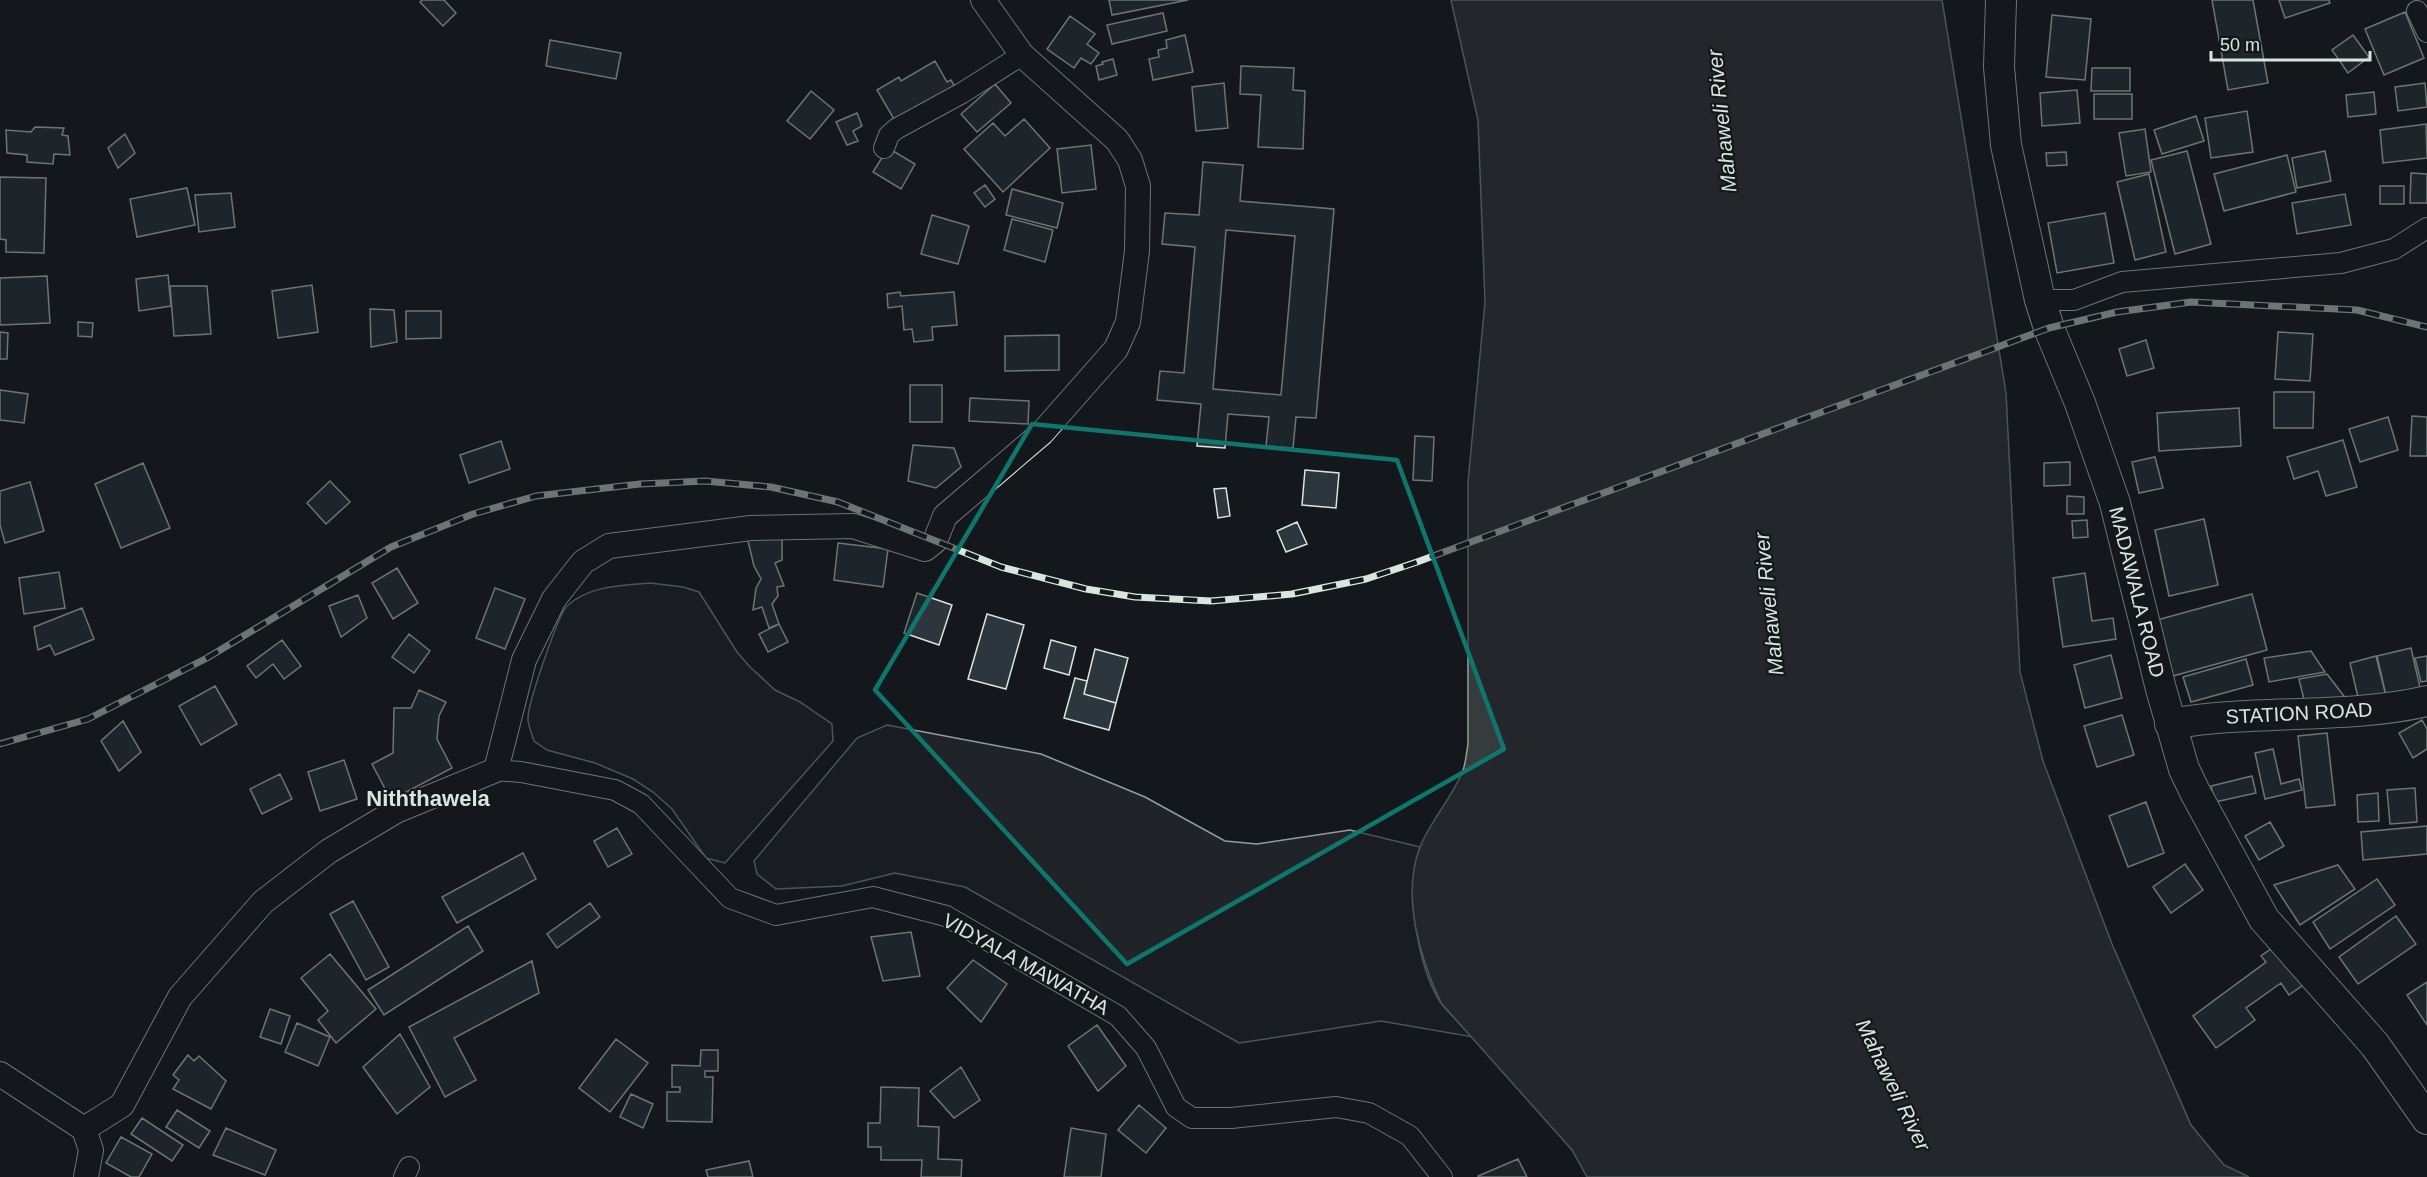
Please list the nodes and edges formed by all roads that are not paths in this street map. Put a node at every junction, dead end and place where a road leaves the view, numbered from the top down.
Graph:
1 (983, 0) edge
2 (2001, 0) edge
3 (2417, 11) dead end
4 (2427, 32) edge
5 (1022, 54) junction
6 (884, 148) dead end
7 (2427, 228) edge
8 (2040, 300) junction
9 (2427, 701) edge
10 (2170, 724) junction
11 (496, 770) junction
12 (0, 1074) edge
13 (2427, 1119) edge
14 (84, 1129) junction
15 (86, 1177) edge
16 (1442, 1177) edge

1 - 5 street
2 - 8 main road, MADAWALA ROAD
3 - 4 street
5 - 6 street
5 - 11 street
7 - 8 street
8 - 10 main road, MADAWALA ROAD
9 - 10 main road, STATION ROAD
10 - 13 main road, MADAWALA ROAD
11 - 14 street, VIDYALA MAWATHA
11 - 16 street, VIDYALA MAWATHA
12 - 14 street
14 - 15 street

